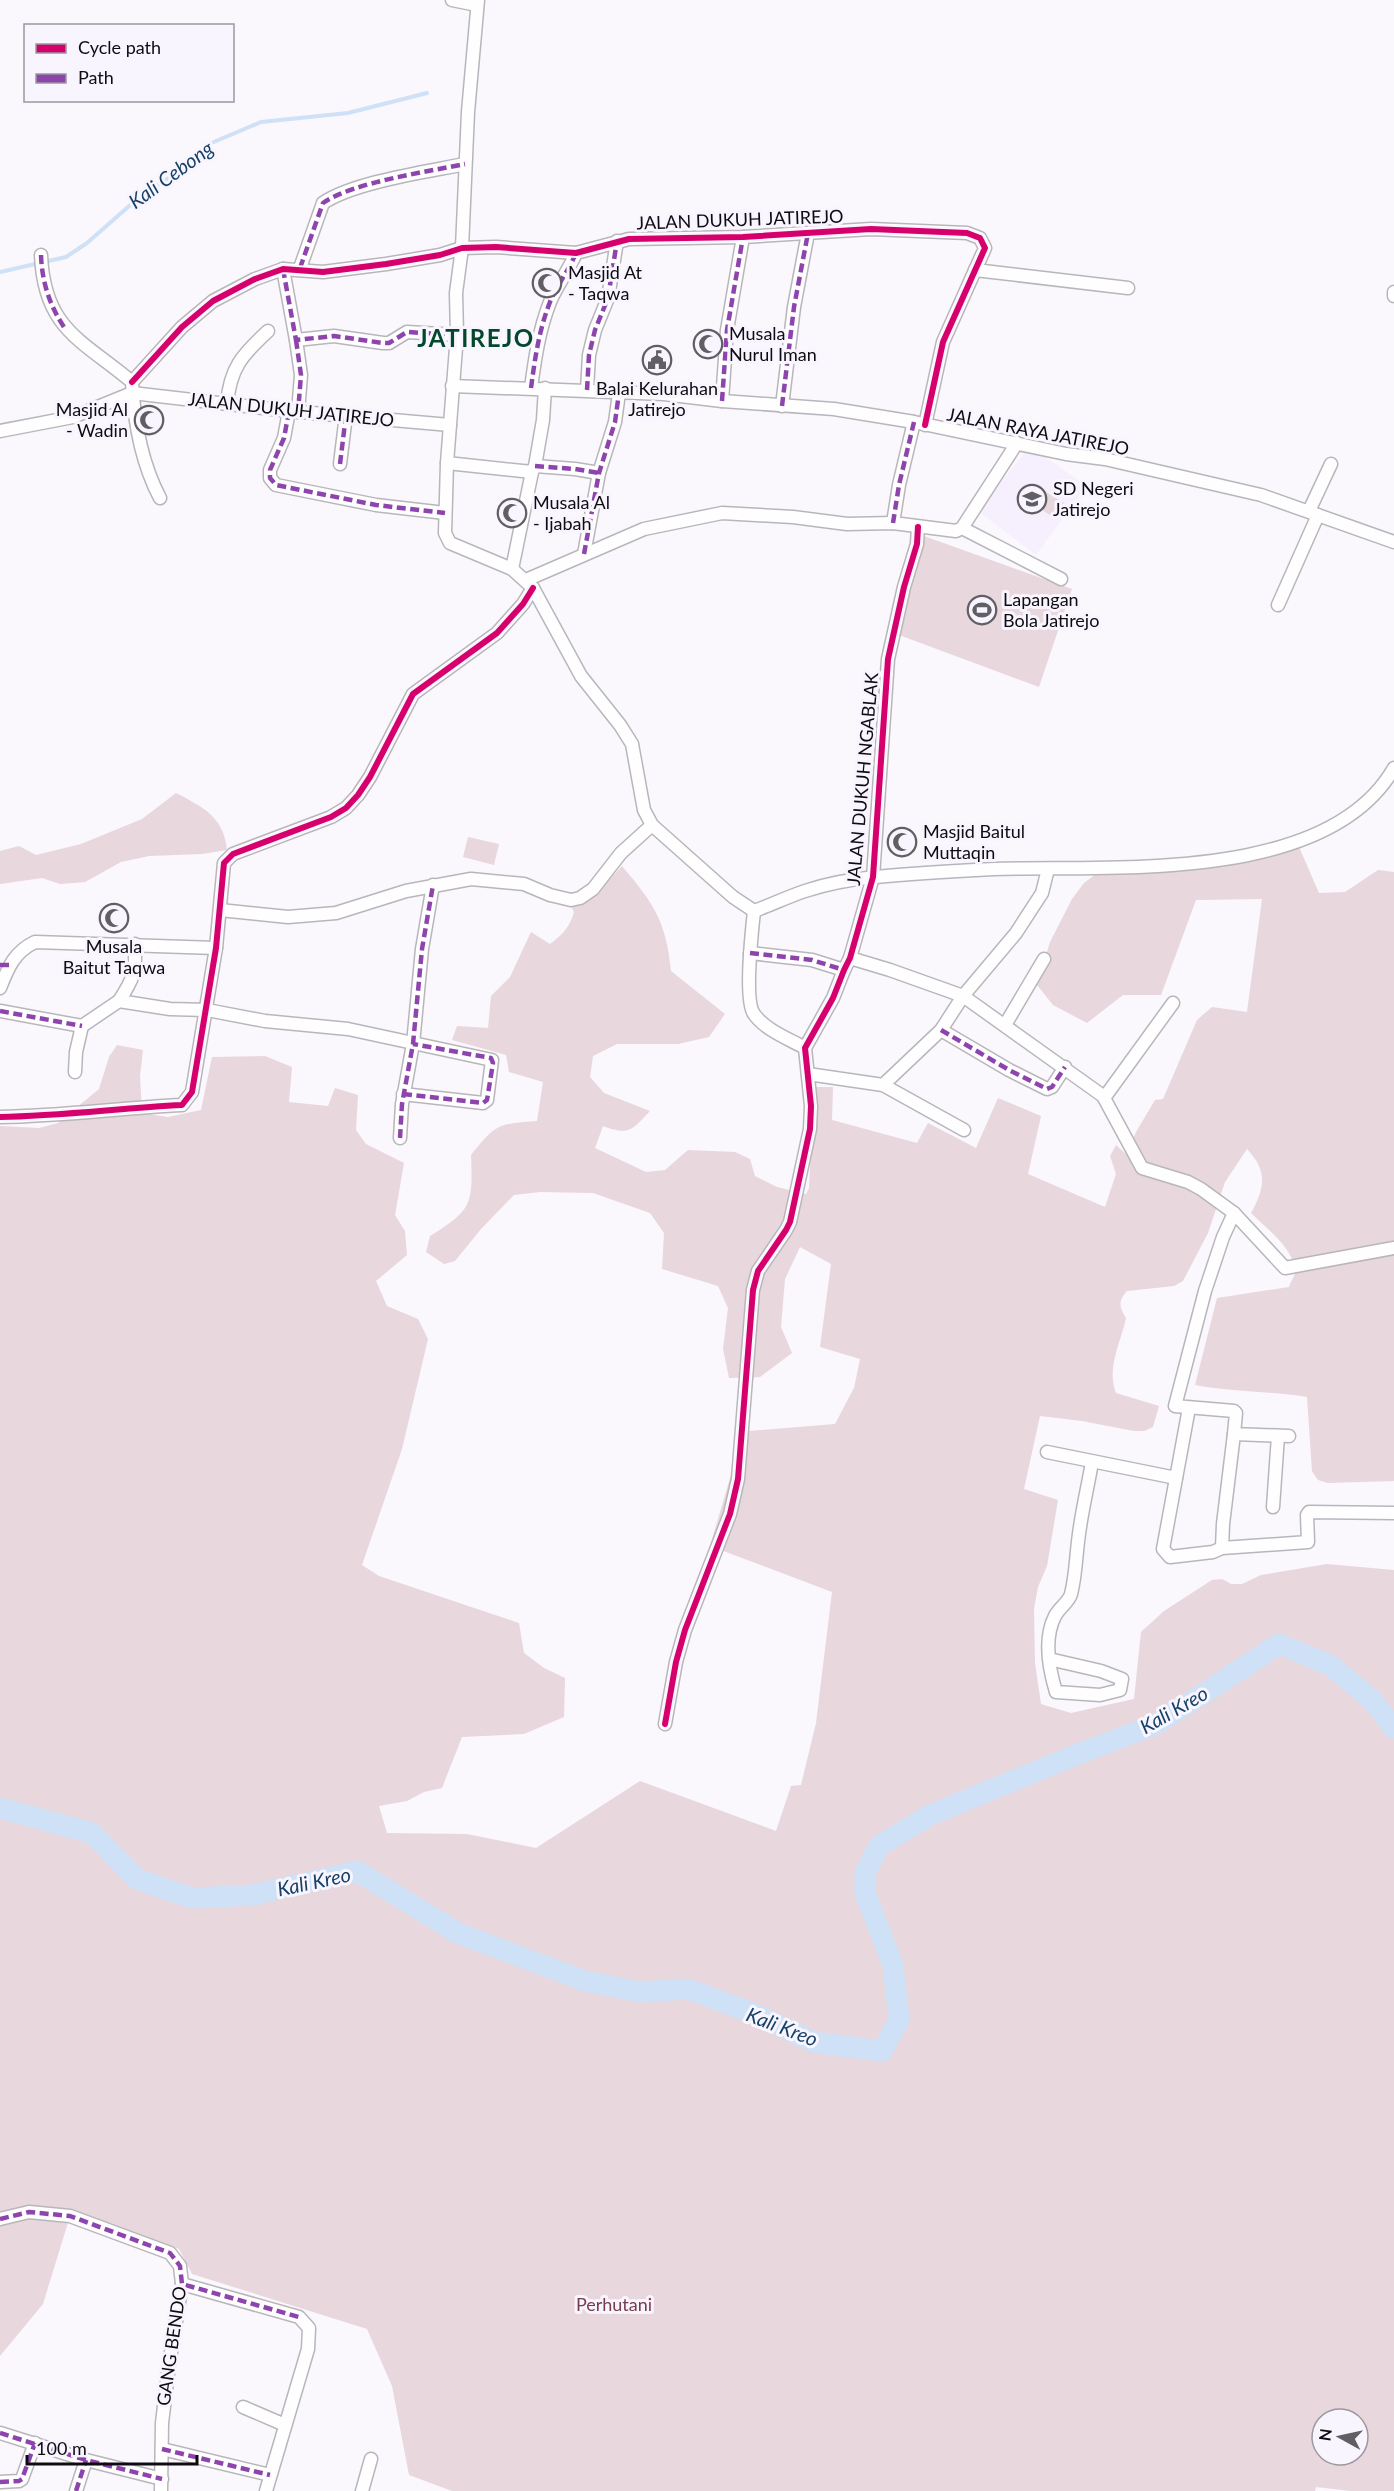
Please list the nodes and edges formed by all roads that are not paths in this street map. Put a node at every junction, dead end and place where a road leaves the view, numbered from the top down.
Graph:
1 (452, 0) edge
2 (478, 3) edge
3 (465, 164) junction
4 (808, 233) junction
5 (743, 237) junction
6 (617, 241) junction
7 (462, 248) junction
8 (576, 253) junction
9 (40, 255) dead end
10 (300, 268) junction
11 (283, 269) junction
12 (975, 270) junction
13 (1128, 288) dead end
14 (268, 331) dead end
15 (457, 335) junction
16 (296, 340) junction
17 (452, 386) junction
18 (132, 388) junction
19 (531, 388) junction
20 (545, 388) junction
21 (587, 390) junction
22 (619, 393) junction
23 (722, 401) junction
24 (228, 404) junction
25 (782, 406) junction
26 (293, 411) junction
27 (346, 415) junction
28 (920, 424) junction
29 (450, 425) junction
30 (0, 431) edge
31 (1017, 443) junction
32 (447, 463) junction
33 (340, 464) dead end
34 (1331, 465) dead end
35 (533, 469) junction
36 (599, 473) junction
37 (160, 498) dead end
38 (445, 513) junction
39 (1314, 513) junction
40 (893, 524) junction
41 (918, 527) junction
42 (962, 528) junction
43 (1394, 542) edge
44 (584, 554) junction
45 (512, 569) junction
46 (1061, 579) dead end
47 (530, 584) junction
48 (1278, 605) dead end
49 (1394, 768) edge
50 (1390, 784) edge
51 (652, 825) junction
52 (1048, 869) junction
53 (873, 877) junction
54 (434, 885) junction
55 (220, 910) junction
56 (754, 910) junction
57 (135, 944) junction
58 (216, 948) junction
59 (750, 953) junction
60 (850, 958) junction
61 (1044, 959) dead end
62 (5, 965) edge
63 (844, 970) junction
64 (0, 988) edge
65 (963, 996) junction
66 (119, 1001) junction
67 (1173, 1003) dead end
68 (207, 1010) junction
69 (0, 1011) edge
70 (1005, 1025) junction
71 (82, 1026) junction
72 (941, 1030) junction
73 (413, 1044) junction
74 (806, 1048) junction
75 (1065, 1067) junction
76 (75, 1072) dead end
77 (808, 1074) junction
78 (883, 1085) junction
79 (403, 1094) junction
80 (1103, 1096) junction
81 (0, 1117) edge
82 (964, 1130) dead end
83 (400, 1138) dead end
84 (1234, 1213) junction
85 (1394, 1248) edge
86 (1188, 1408) junction
87 (1234, 1434) junction
88 (1047, 1452) dead end
89 (1092, 1462) junction
90 (1176, 1478) junction
91 (1272, 1507) dead end
92 (1394, 1513) edge
93 (1222, 1548) junction
94 (1049, 1659) junction
95 (665, 1724) dead end
96 (0, 2219) edge
97 (182, 2279) junction
98 (243, 2407) dead end
99 (285, 2425) junction
100 (0, 2433) edge
101 (35, 2443) junction
102 (162, 2449) junction
103 (371, 2459) dead end
104 (86, 2460) junction
105 (270, 2475) junction
106 (0, 2482) edge
107 (161, 2485) edge
108 (76, 2491) edge
109 (266, 2491) edge
110 (362, 2491) edge

1 - 2 street
2 - 3 street
3 - 7 street
3 - 10 street
4 - 5 street, JALAN DUKUH JATIREJO
4 - 12 street, JALAN DUKUH JATIREJO
4 - 25 street
5 - 6 street, JALAN DUKUH JATIREJO
5 - 23 street, JALAN DUKUH JATIREJO
6 - 8 street, JALAN DUKUH JATIREJO
6 - 21 street, JALAN DUKUH JATIREJO
7 - 8 street, JALAN DUKUH JATIREJO
7 - 10 street, JALAN DUKUH JATIREJO
7 - 15 street
8 - 19 street
9 - 18 street
10 - 11 street, JALAN DUKUH JATIREJO
11 - 16 street
11 - 18 street, JALAN DUKUH JATIREJO
12 - 13 street
12 - 28 street, JALAN DUKUH JATIREJO
14 - 24 street
15 - 16 street
15 - 17 street
16 - 26 street
17 - 19 street, JALAN RAYA JATIREJO
17 - 29 street
18 - 24 street, JALAN DUKUH JATIREJO
18 - 30 street, JALAN DUKUH JATIREJO
18 - 37 street
19 - 20 street, JALAN RAYA JATIREJO
20 - 21 street, JALAN RAYA JATIREJO
20 - 35 street
21 - 22 street, JALAN RAYA JATIREJO
22 - 23 street, JALAN RAYA JATIREJO
22 - 36 street
23 - 25 street, JALAN RAYA JATIREJO
24 - 26 street, JALAN DUKUH JATIREJO
25 - 28 street, JALAN RAYA JATIREJO
26 - 27 street, JALAN DUKUH JATIREJO
26 - 38 street
27 - 29 street, JALAN DUKUH JATIREJO
27 - 33 street
28 - 31 street, JALAN RAYA JATIREJO
28 - 40 street, JALAN DUKUH JATIREJO
29 - 32 street
31 - 39 street, JALAN RAYA JATIREJO
31 - 42 street
32 - 35 street
32 - 38 street
34 - 39 street
35 - 36 street
35 - 45 street
36 - 44 street
38 - 45 street
39 - 43 street, JALAN RAYA JATIREJO
39 - 48 street
40 - 41 street
40 - 44 street
41 - 42 street
41 - 53 street, JALAN DUKUH NGABLAK
42 - 46 street
44 - 47 street
45 - 47 street
47 - 51 street
47 - 55 street
49 - 50 street, JALAN DUKUH NGABLAK
50 - 52 street, JALAN DUKUH NGABLAK
51 - 54 street
51 - 56 street
52 - 53 street, JALAN DUKUH NGABLAK
52 - 65 street
53 - 56 street, JALAN DUKUH NGABLAK
53 - 60 street, JALAN DUKUH NGABLAK
54 - 55 street
54 - 73 street
55 - 58 street
56 - 59 street
57 - 58 street
57 - 62 street
57 - 66 street
58 - 68 street
59 - 63 street
59 - 74 street
60 - 63 street, JALAN DUKUH NGABLAK
60 - 65 street
61 - 70 street
62 - 64 street
63 - 74 street, JALAN DUKUH NGABLAK
65 - 70 street
65 - 72 street
66 - 68 street
66 - 71 street
67 - 80 street
68 - 73 street
68 - 81 street
69 - 71 street
70 - 75 street
71 - 76 street
72 - 75 street
72 - 78 street
73 - 79 street
73 - 79 street
74 - 77 street
75 - 80 street
77 - 78 street
77 - 95 street
78 - 82 street
79 - 83 street
80 - 84 street
84 - 85 street
84 - 86 street
86 - 87 street
86 - 90 street
87 - 91 street
87 - 93 street
88 - 89 street
89 - 90 street
89 - 94 street
90 - 93 street
92 - 93 street
94 - 94 street
96 - 97 street
97 - 99 street
97 - 102 street, GANG BENDO
98 - 99 street
99 - 105 street
100 - 101 street
101 - 104 street
101 - 106 street
102 - 105 street
102 - 107 street, GANG BENDO
103 - 110 street
104 - 107 street
104 - 108 street
105 - 109 street

